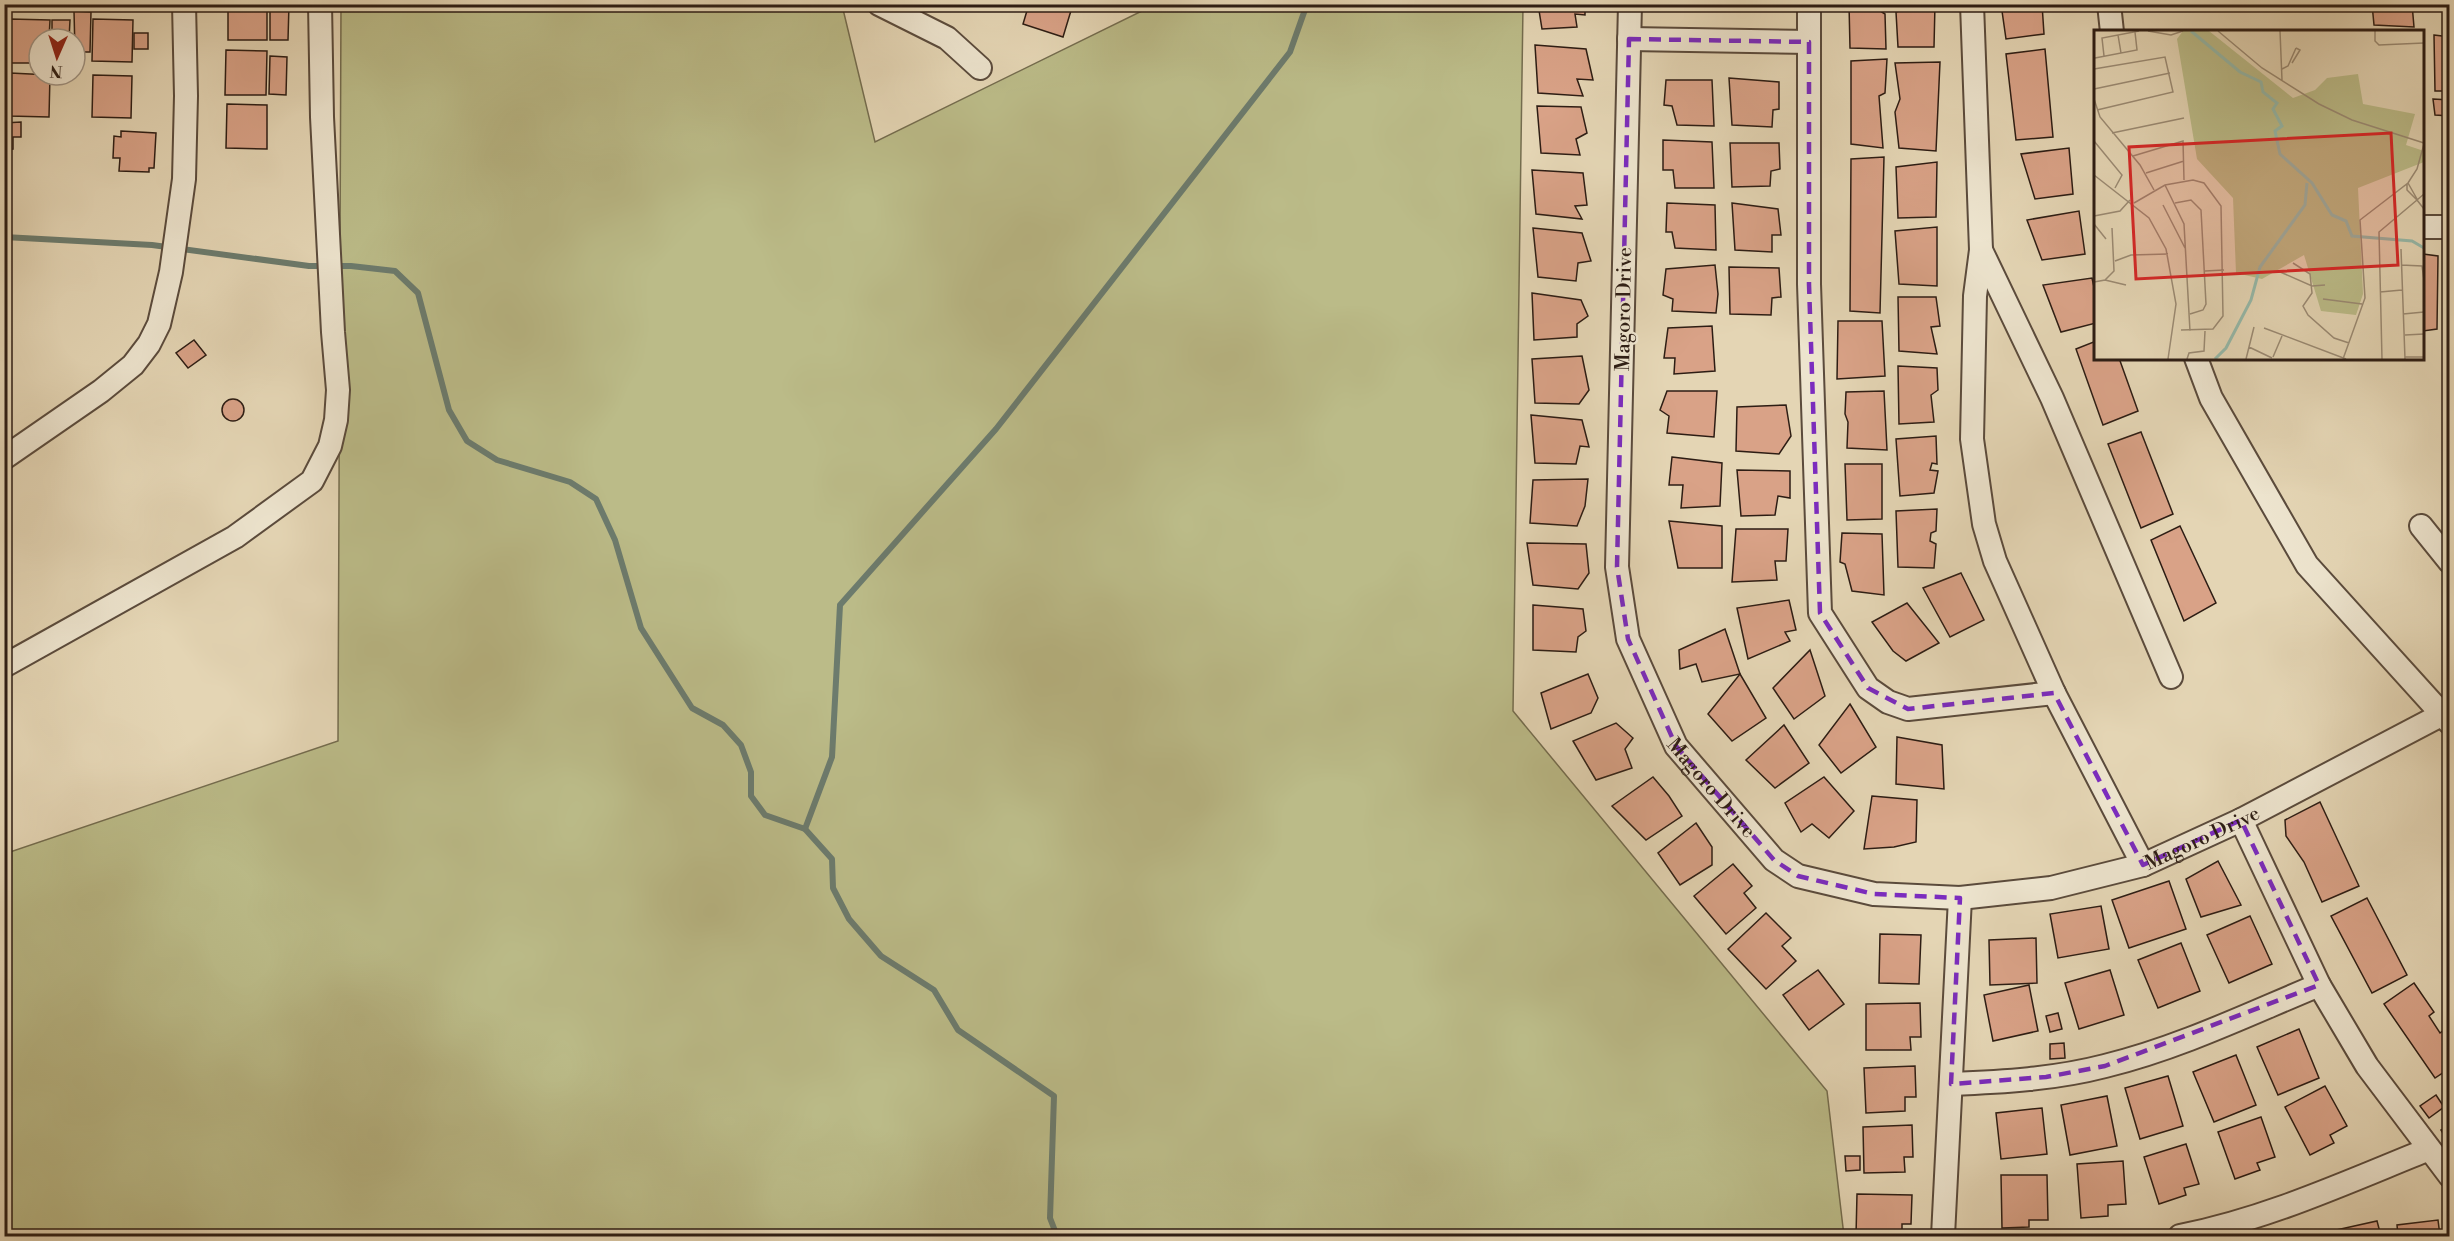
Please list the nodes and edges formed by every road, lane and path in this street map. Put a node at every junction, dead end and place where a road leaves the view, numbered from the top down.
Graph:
1 (184, 4) edge
2 (320, 4) edge
3 (879, 4) edge
4 (1630, 4) edge
5 (1809, 4) edge
6 (1972, 4) edge
7 (2109, 4) edge
8 (2112, 30) edge
9 (1629, 39) junction
10 (1809, 42) junction
11 (980, 68) dead end
12 (2424, 227) edge
13 (2450, 227) edge
14 (1981, 250) junction
15 (2197, 360) edge
16 (4, 458) edge
17 (2421, 526) dead end
18 (2450, 562) edge
19 (4, 666) edge
20 (2171, 677) dead end
21 (2054, 693) junction
22 (2445, 719) edge
23 (2241, 820) junction
24 (2143, 865) junction
25 (1960, 898) junction
26 (2319, 986) junction
27 (1951, 1084) junction
28 (2429, 1149) junction
29 (2450, 1176) edge
30 (1942, 1236) edge
31 (2180, 1236) edge

1 - 16 street
2 - 19 street
3 - 11 street
4 - 9 street, Magoro Drive
5 - 10 street
6 - 14 street
7 - 8 street
9 - 10 street
9 - 25 street, Magoro Drive
10 - 21 street
12 - 13 street
14 - 20 street
14 - 21 street
15 - 22 street
17 - 18 street
21 - 24 street
22 - 23 street, Magoro Drive
23 - 24 street, Magoro Drive
23 - 26 street
24 - 25 street, Magoro Drive
25 - 27 street
26 - 27 street
26 - 28 street
27 - 30 street
28 - 29 street
28 - 31 street

